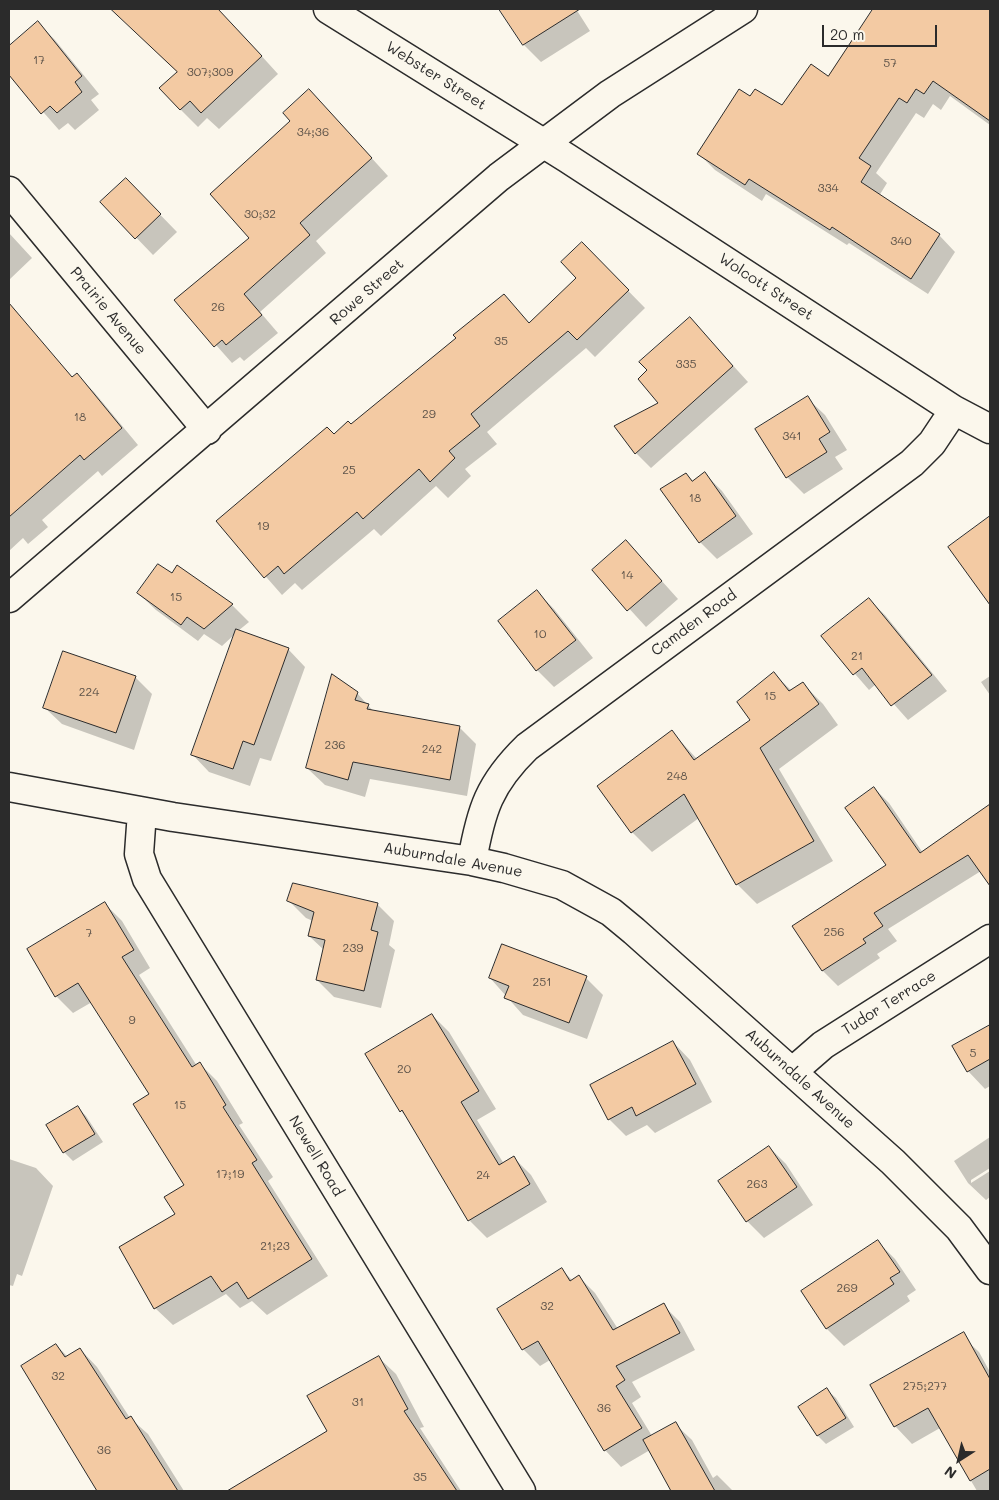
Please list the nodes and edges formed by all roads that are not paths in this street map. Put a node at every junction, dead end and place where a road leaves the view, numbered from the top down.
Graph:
1 (328, 9) edge
2 (743, 9) edge
3 (543, 143) junction
4 (9, 191) edge
5 (954, 410) junction
6 (990, 429) edge
7 (207, 430) junction
8 (9, 598) edge
9 (9, 787) edge
10 (142, 812) junction
11 (472, 861) junction
12 (990, 939) edge
13 (792, 1072) junction
14 (990, 1270) edge
15 (521, 1491) edge

1 - 3 street, Webster Street
2 - 3 street, Rowe Street
3 - 5 street, Wolcott Street
3 - 7 street, Rowe Street
4 - 7 street, Prairie Avenue
5 - 6 street, Wolcott Street
5 - 11 street, Camden Road
7 - 8 street, Rowe Street
9 - 10 street, Auburndale Avenue
10 - 11 street, Auburndale Avenue
10 - 15 street, Newell Road
11 - 13 street, Auburndale Avenue
12 - 13 street, Tudor Terrace
13 - 14 street, Auburndale Avenue

